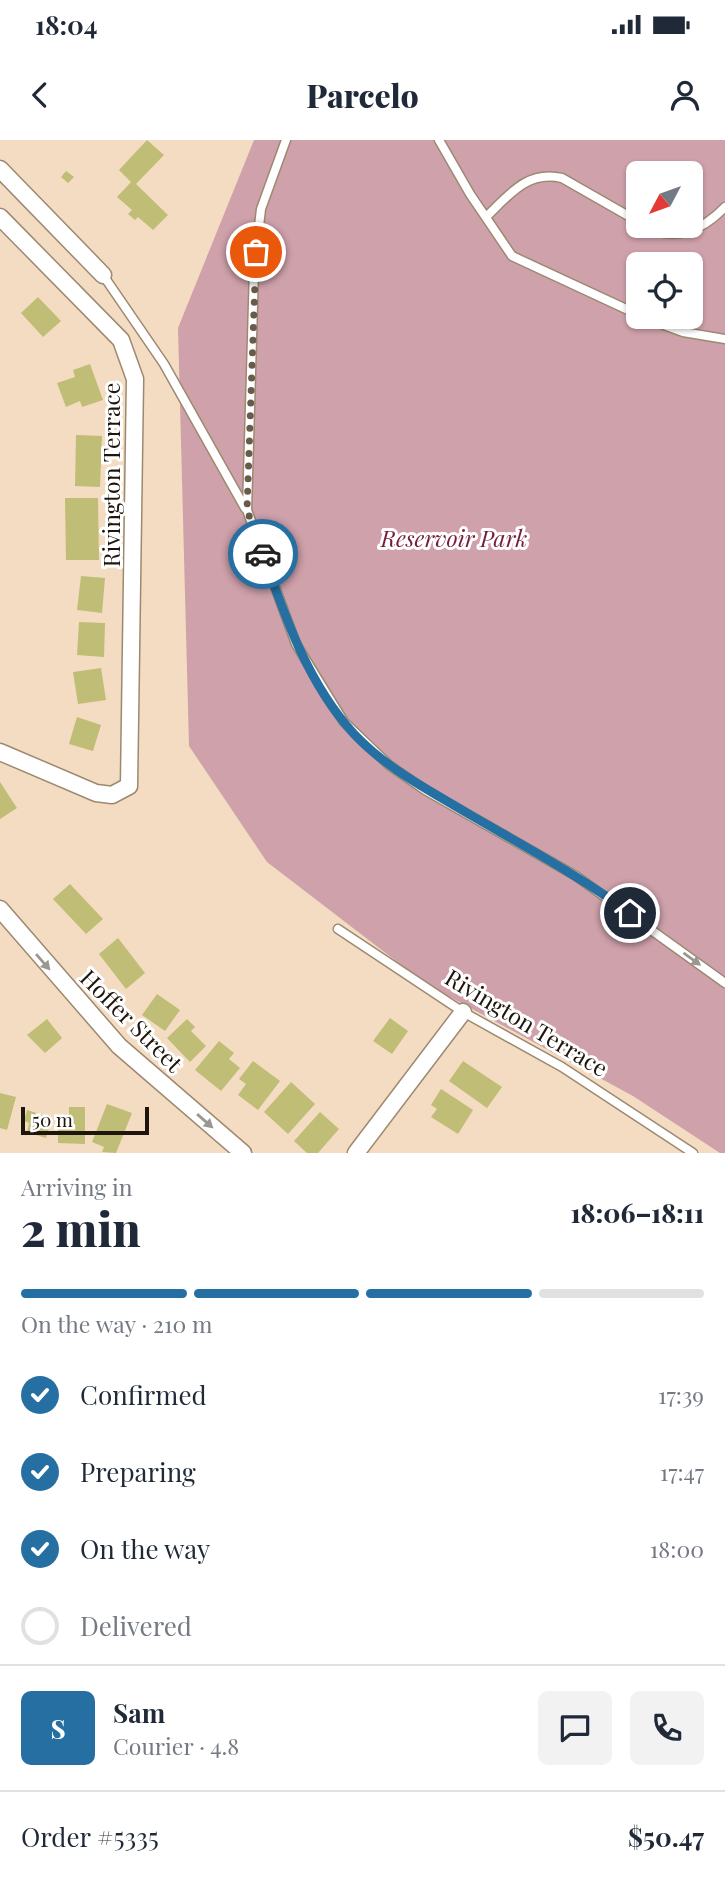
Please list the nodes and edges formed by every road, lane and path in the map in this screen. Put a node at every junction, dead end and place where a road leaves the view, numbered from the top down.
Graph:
1 (286, 140) edge
2 (439, 140) edge
3 (0, 169) edge
4 (725, 207) edge
5 (626, 215) edge
6 (0, 217) edge
7 (486, 217) junction
8 (704, 224) edge
9 (103, 275) joint
10 (626, 309) edge
11 (675, 329) edge
12 (725, 340) edge
13 (247, 510) junction
14 (0, 752) edge
15 (0, 909) edge
16 (338, 929) dead end
17 (725, 983) edge
18 (463, 1012) junction
19 (243, 1153) edge
20 (356, 1153) edge
21 (693, 1153) edge

1 - 13 lane
2 - 7 lane
3 - 9 street
4 - 8 lane
5 - 7 lane
6 - 14 street, Rivington Terrace
7 - 10 lane
9 - 13 lane
11 - 12 lane
13 -> 17 lane
15 -> 19 street, Hoffer Street
16 - 18 lane, Rivington Terrace
18 - 20 street
18 - 21 lane, Rivington Terrace

